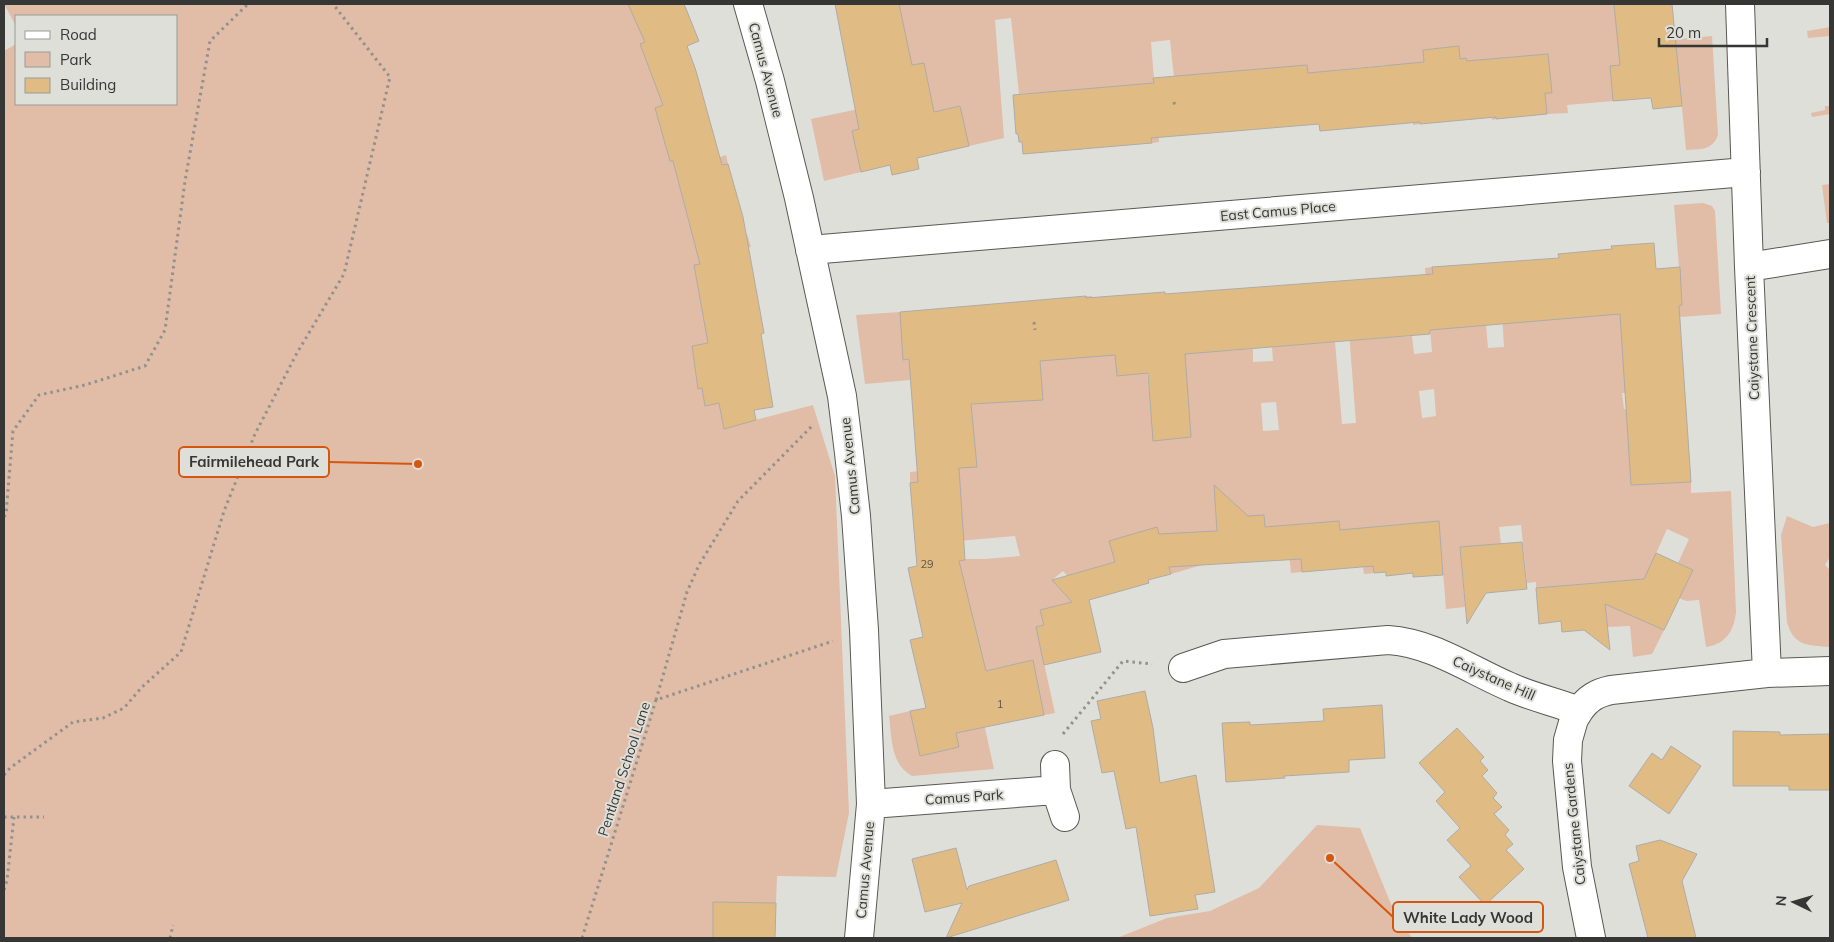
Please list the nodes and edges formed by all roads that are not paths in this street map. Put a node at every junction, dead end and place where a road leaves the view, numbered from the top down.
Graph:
1 (748, 4) edge
2 (1740, 4) edge
3 (1746, 172) junction
4 (810, 250) junction
5 (1830, 254) edge
6 (1749, 266) junction
7 (1183, 668) road end
8 (1830, 671) edge
9 (1766, 673) junction
10 (1579, 711) junction
11 (871, 804) junction
12 (1065, 816) dead end
13 (859, 938) edge
14 (1591, 938) edge

1 - 4 street, Camus Avenue
2 - 3 street, Caiystane Crescent
3 - 4 street, East Camus Place
3 - 6 street, Caiystane Crescent
4 - 11 street, Camus Avenue
5 - 6 street
6 - 9 street, Caiystane Crescent
7 - 10 street, Caiystane Hill
8 - 9 street
9 - 10 street
10 - 14 street, Caiystane Gardens
11 - 12 street, Camus Park
11 - 13 street, Camus Avenue

